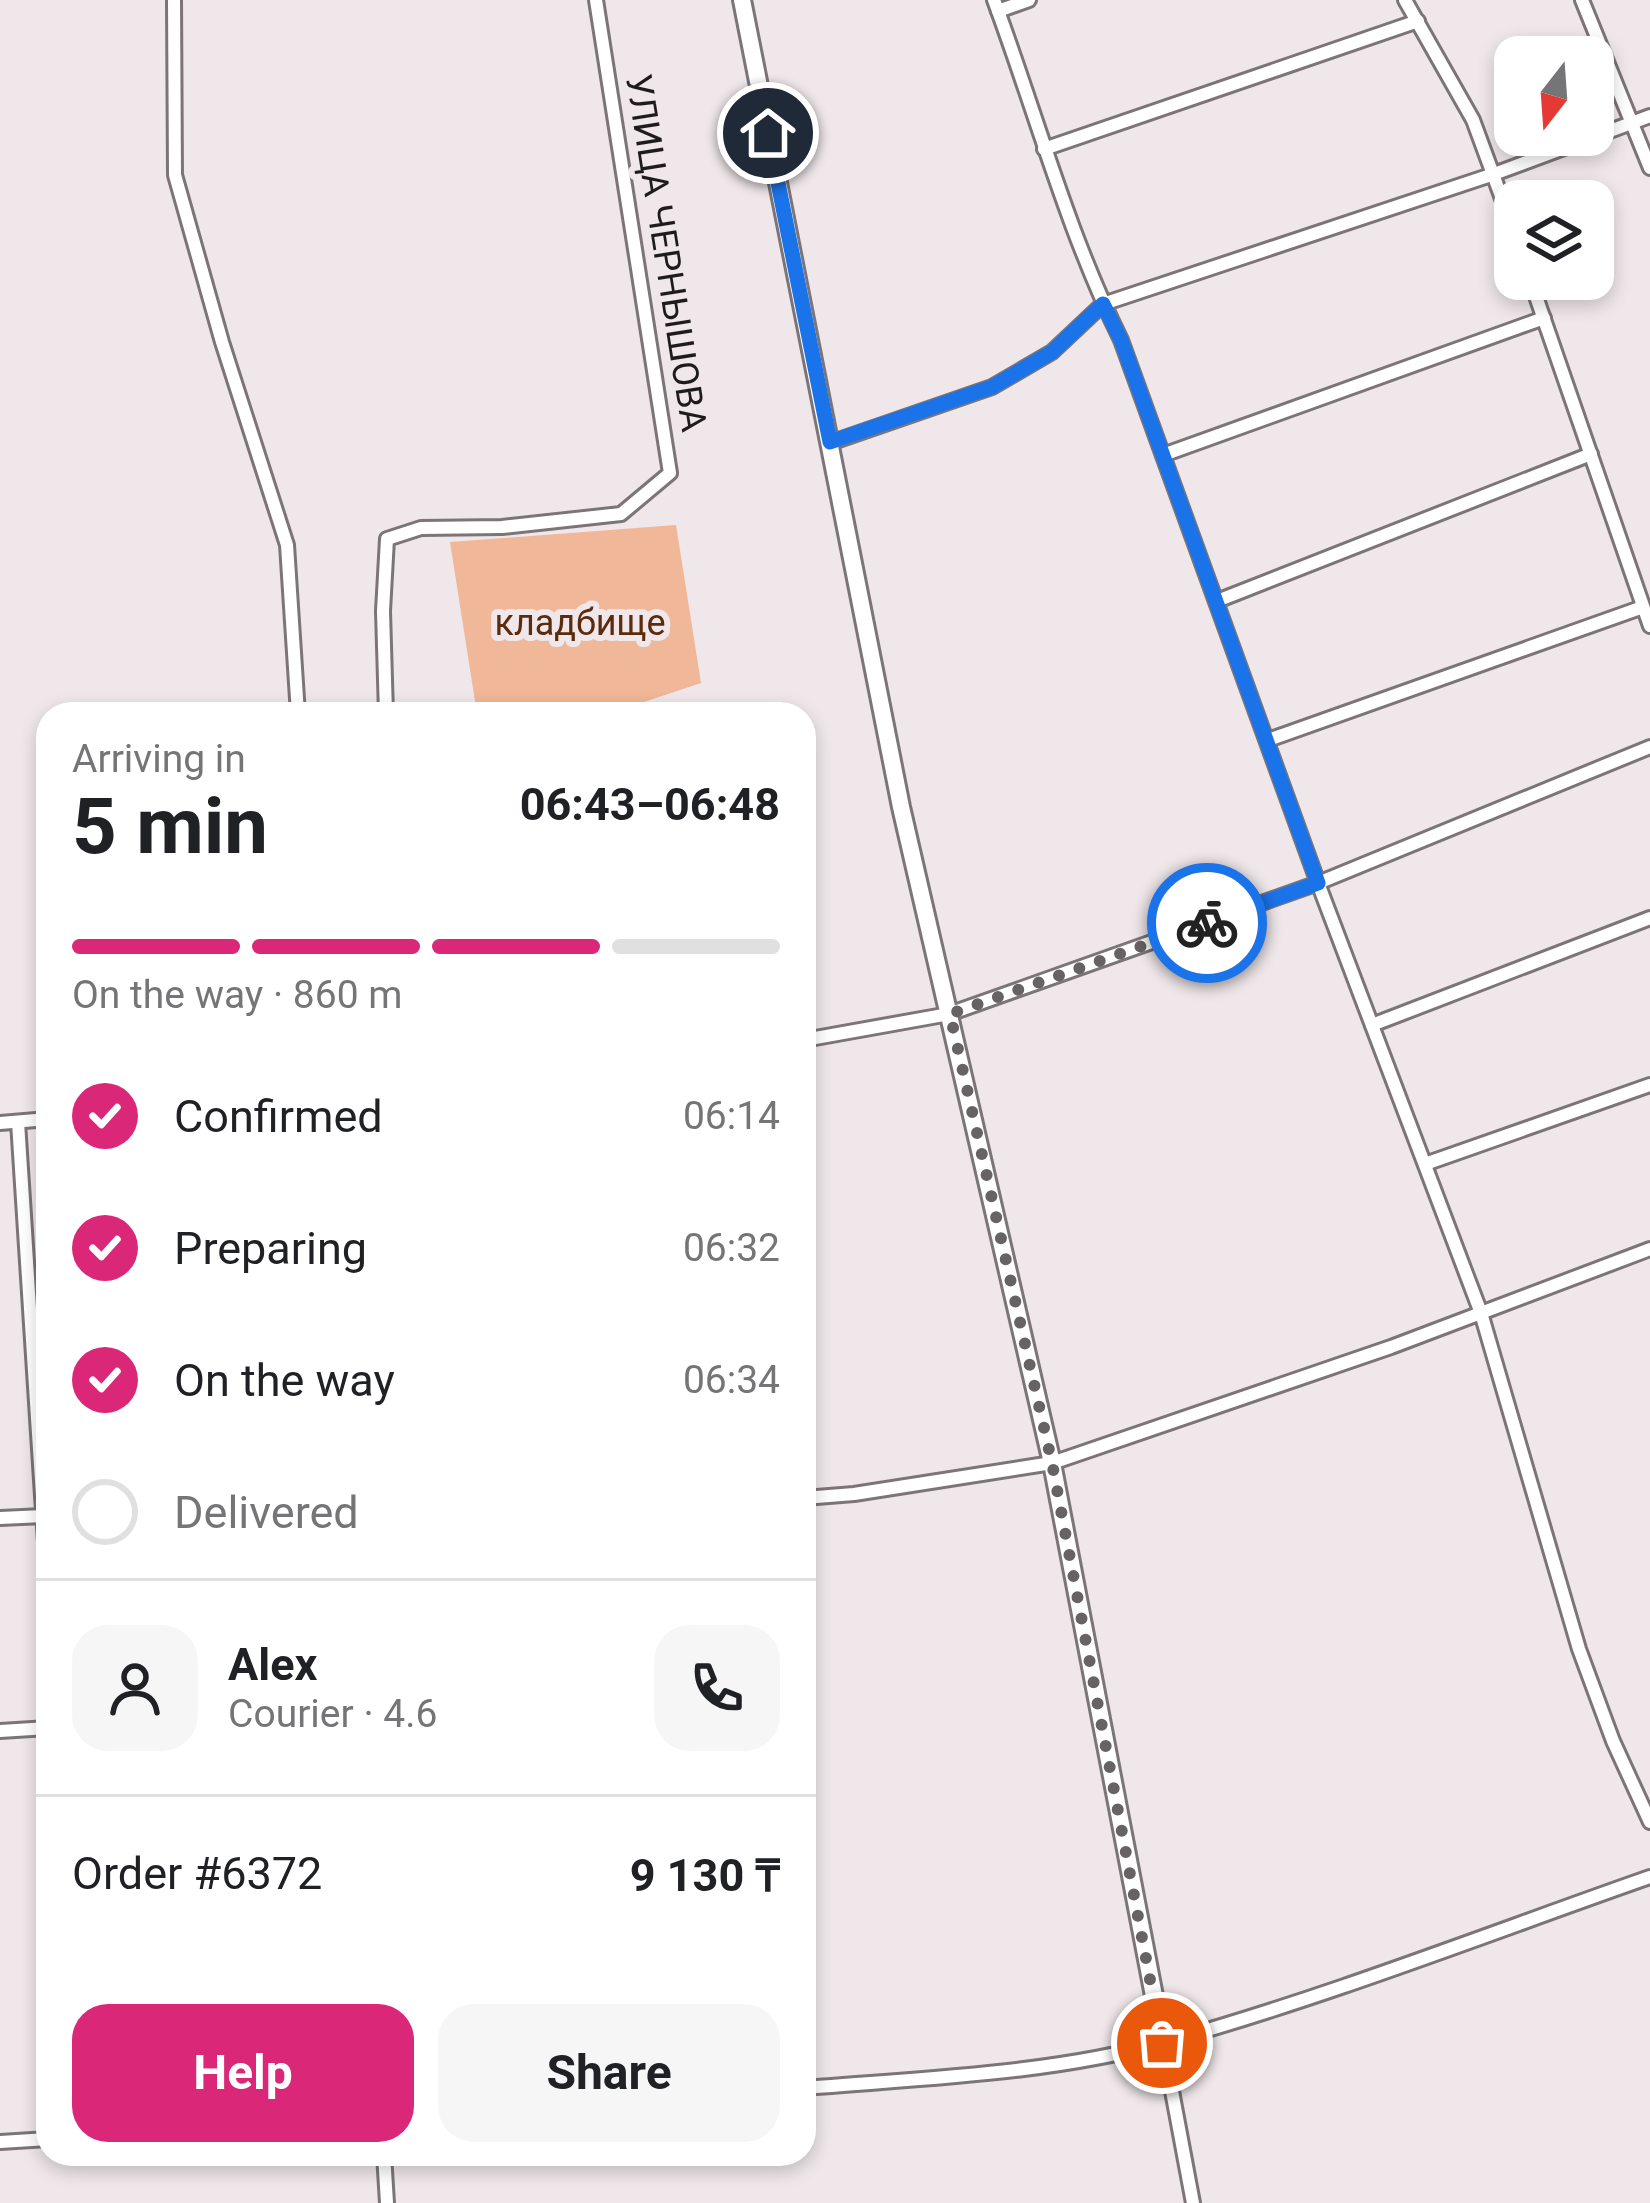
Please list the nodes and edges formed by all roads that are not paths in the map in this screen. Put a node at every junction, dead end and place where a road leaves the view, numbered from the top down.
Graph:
1 (174, 0) edge
2 (596, 0) edge
3 (742, 0) edge
4 (1030, 0) edge
5 (1405, 0) edge
6 (1582, 0) edge
7 (996, 6) edge
8 (1418, 22) junction
9 (1650, 116) edge
10 (1632, 123) junction
11 (1044, 149) junction
12 (1650, 168) edge
13 (1494, 173) junction
14 (1496, 180) edge
15 (1537, 300) edge
16 (1103, 304) junction
17 (1544, 319) junction
18 (830, 442) junction
19 (1591, 454) junction
20 (1163, 455) junction
21 (1216, 601) junction
22 (1643, 607) junction
23 (1650, 626) edge
24 (297, 702) edge
25 (386, 702) edge
26 (1268, 740) junction
27 (1650, 747) edge
28 (1318, 883) junction
29 (1650, 918) edge
30 (950, 1014) junction
31 (1372, 1025) junction
32 (816, 1038) edge
33 (1650, 1085) edge
34 (36, 1120) edge
35 (19, 1122) junction
36 (0, 1123) edge
37 (1425, 1164) junction
38 (1650, 1249) edge
39 (1481, 1312) junction
40 (36, 1390) edge
41 (1052, 1463) junction
42 (816, 1497) edge
43 (36, 1516) edge
44 (0, 1518) edge
45 (36, 1729) edge
46 (0, 1731) edge
47 (1650, 1822) edge
48 (1650, 1877) edge
49 (1162, 2043) junction
50 (816, 2087) edge
51 (36, 2141) edge
52 (0, 2143) edge
53 (385, 2166) edge
54 (387, 2203) edge
55 (1193, 2203) edge

1 - 24 street
2 - 25 street, УЛИЦА ЧЕРНЫШОВА
3 - 18 street
4 - 7 street
5 - 8 street
6 - 10 street
7 - 11 street
8 - 11 street
8 - 13 street
9 - 10 street
10 - 12 street
10 - 13 street
11 - 16 street
13 - 14 street
13 - 16 street
15 - 17 street
16 - 18 street
16 - 20 street
17 - 19 street
17 - 20 street
18 - 30 street
19 - 21 street
19 - 22 street
20 - 21 street
21 - 26 street
22 - 23 street
22 - 26 street
26 - 28 street
27 - 28 street
28 - 30 street
28 - 31 street
29 - 31 street
30 - 32 street
30 - 41 street
31 - 37 street
33 - 37 street
34 - 35 street
35 - 36 street
35 - 40 street
37 - 39 street
38 - 39 street
39 - 41 street
39 - 47 street
41 - 42 street
41 - 49 street
43 - 44 street
45 - 46 street
48 - 49 street
49 - 50 street
49 - 55 street
51 - 52 street
53 - 54 street

